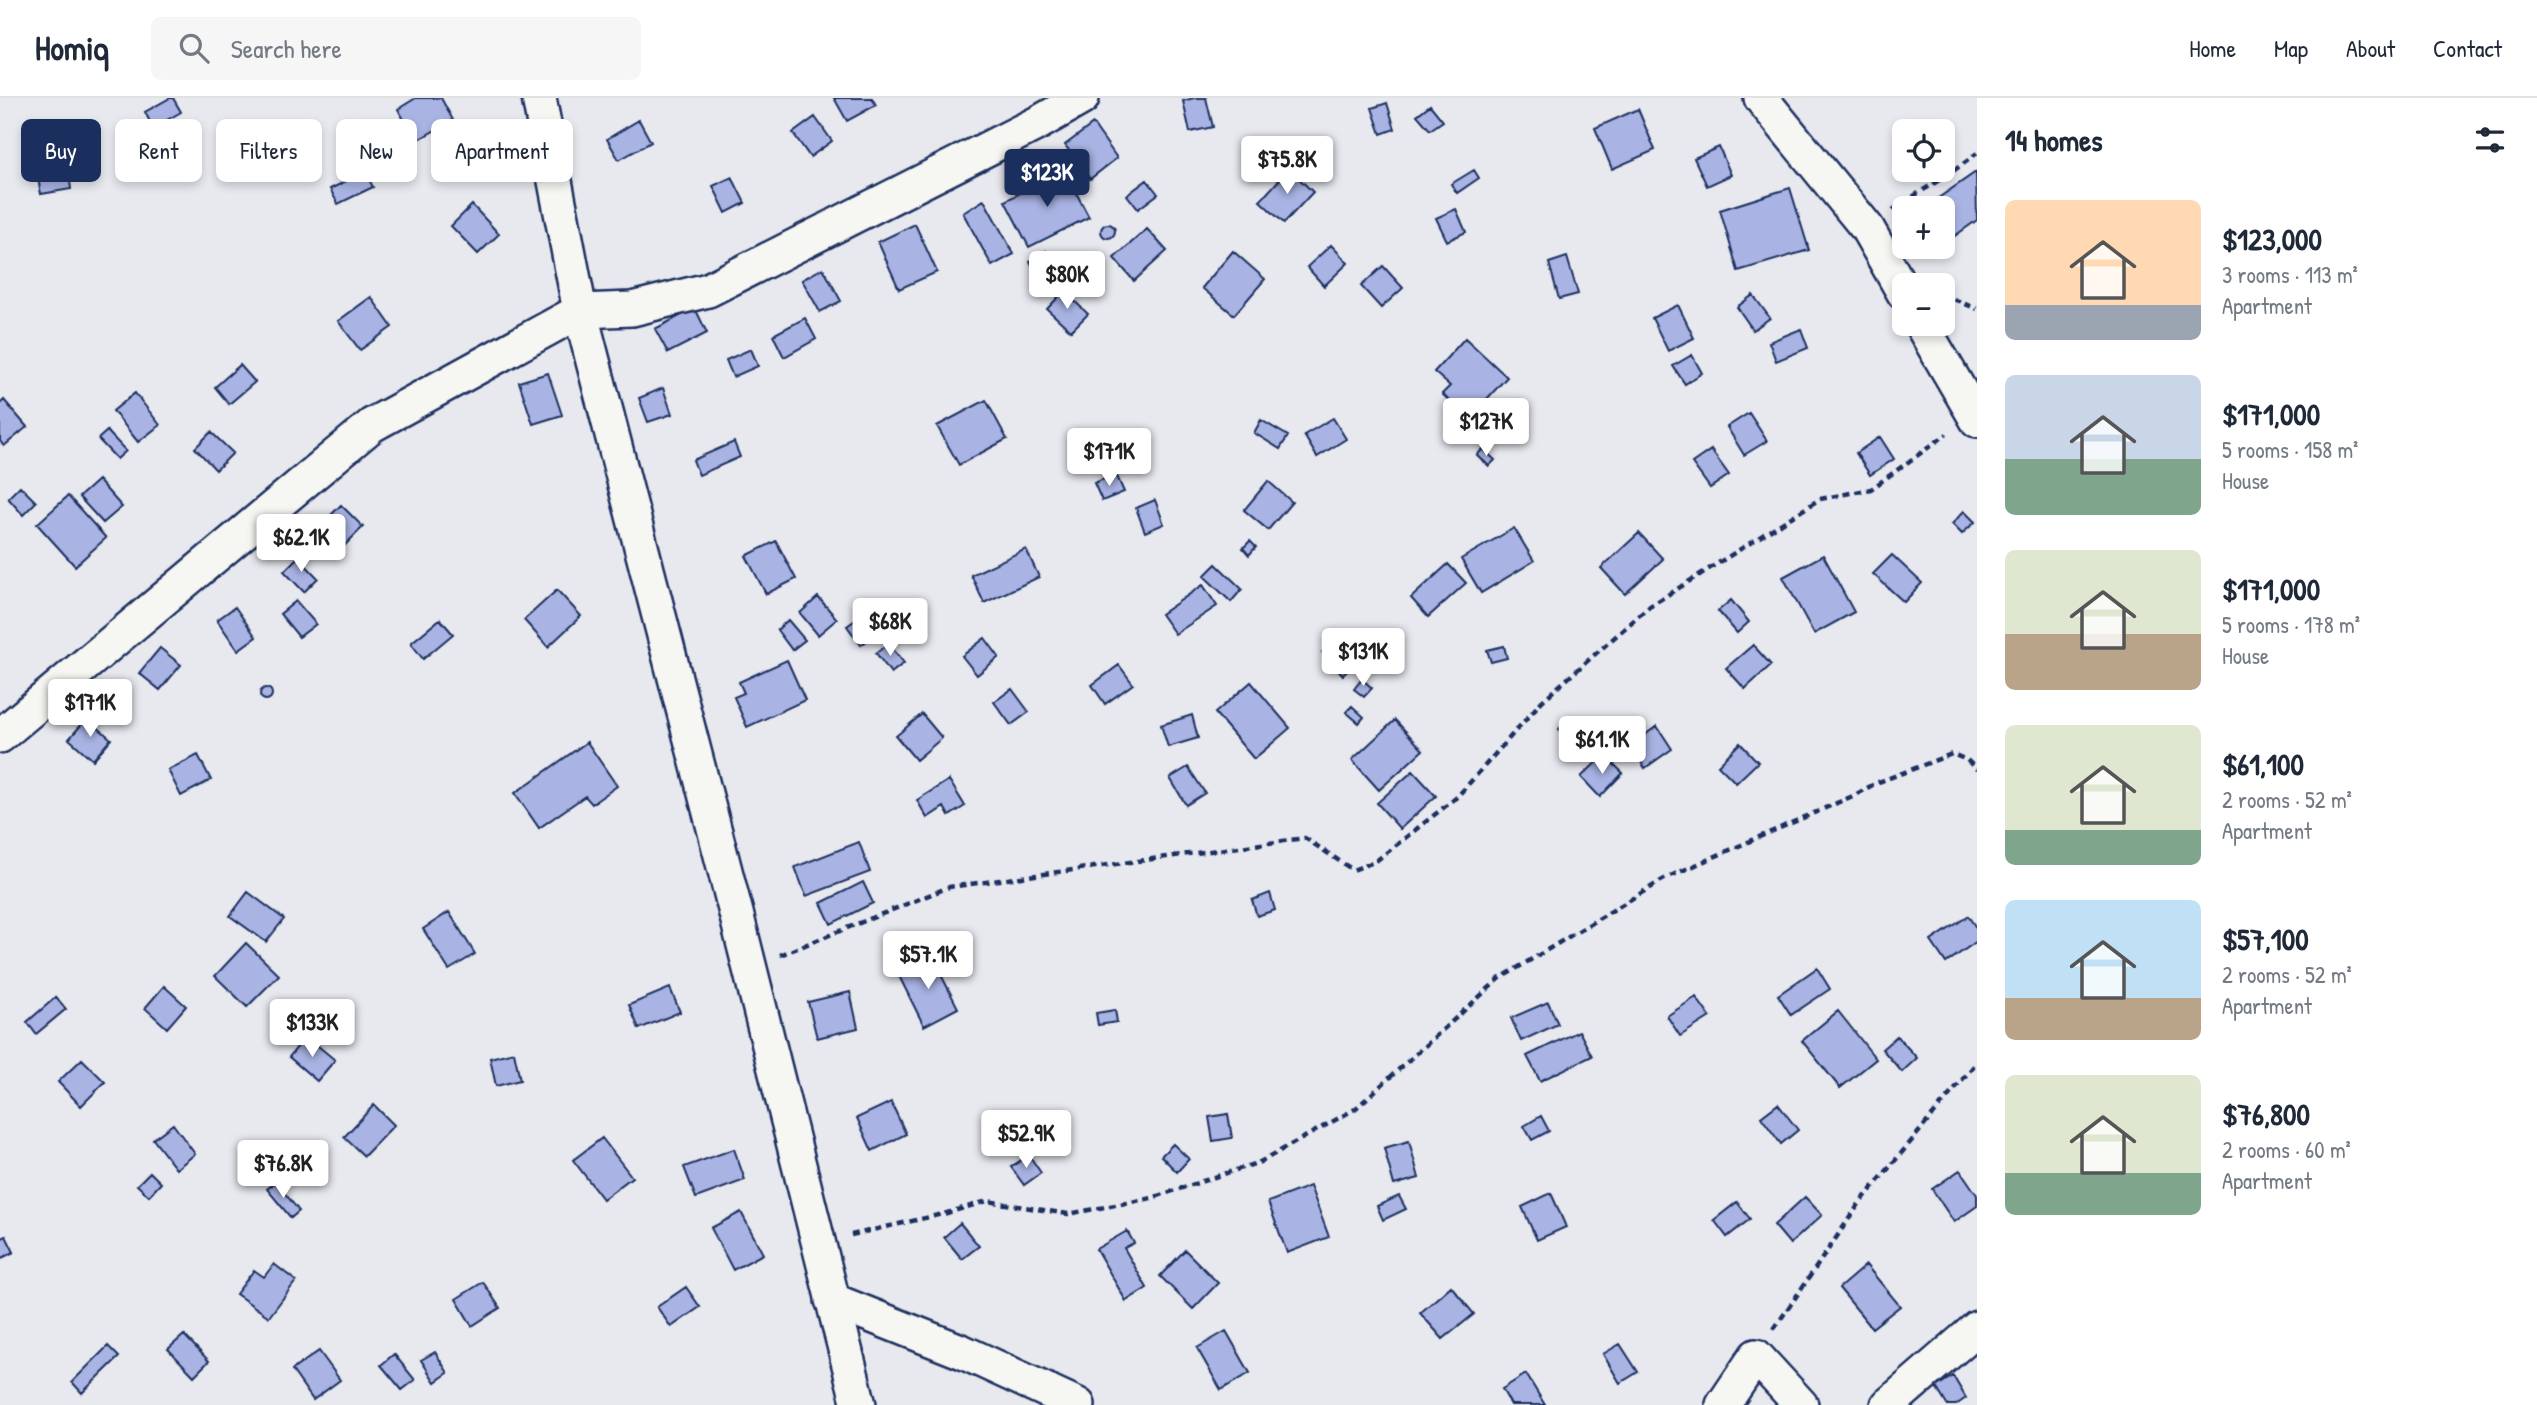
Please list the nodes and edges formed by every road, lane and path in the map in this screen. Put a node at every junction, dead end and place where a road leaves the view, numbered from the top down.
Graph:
1 (539, 98) edge
2 (1082, 98) edge
3 (1761, 98) edge
4 (1977, 153) edge
5 (1867, 228) junction
6 (1893, 273) edge
7 (1955, 300) edge
8 (1977, 309) edge
9 (580, 311) junction
10 (1928, 336) edge
11 (1975, 418) edge
12 (0, 736) edge
13 (1977, 770) edge
14 (749, 967) junction
15 (1977, 1062) edge
16 (818, 1242) junction
17 (832, 1300) junction
18 (1977, 1328) edge
19 (1756, 1356) junction
20 (859, 1405) edge
21 (1078, 1405) edge
22 (1723, 1405) edge
23 (1801, 1405) edge
24 (1888, 1405) edge

1 - 9 street
2 - 9 street
3 - 5 street
4 - 5 path
5 - 6 street
7 - 8 path
9 - 12 street
9 - 14 street
10 - 11 street
11 - 14 path
13 - 16 path
14 - 16 street
15 - 19 path
16 - 17 street
17 - 20 street
17 - 21 street
18 - 24 street
19 - 22 street
19 - 23 street

